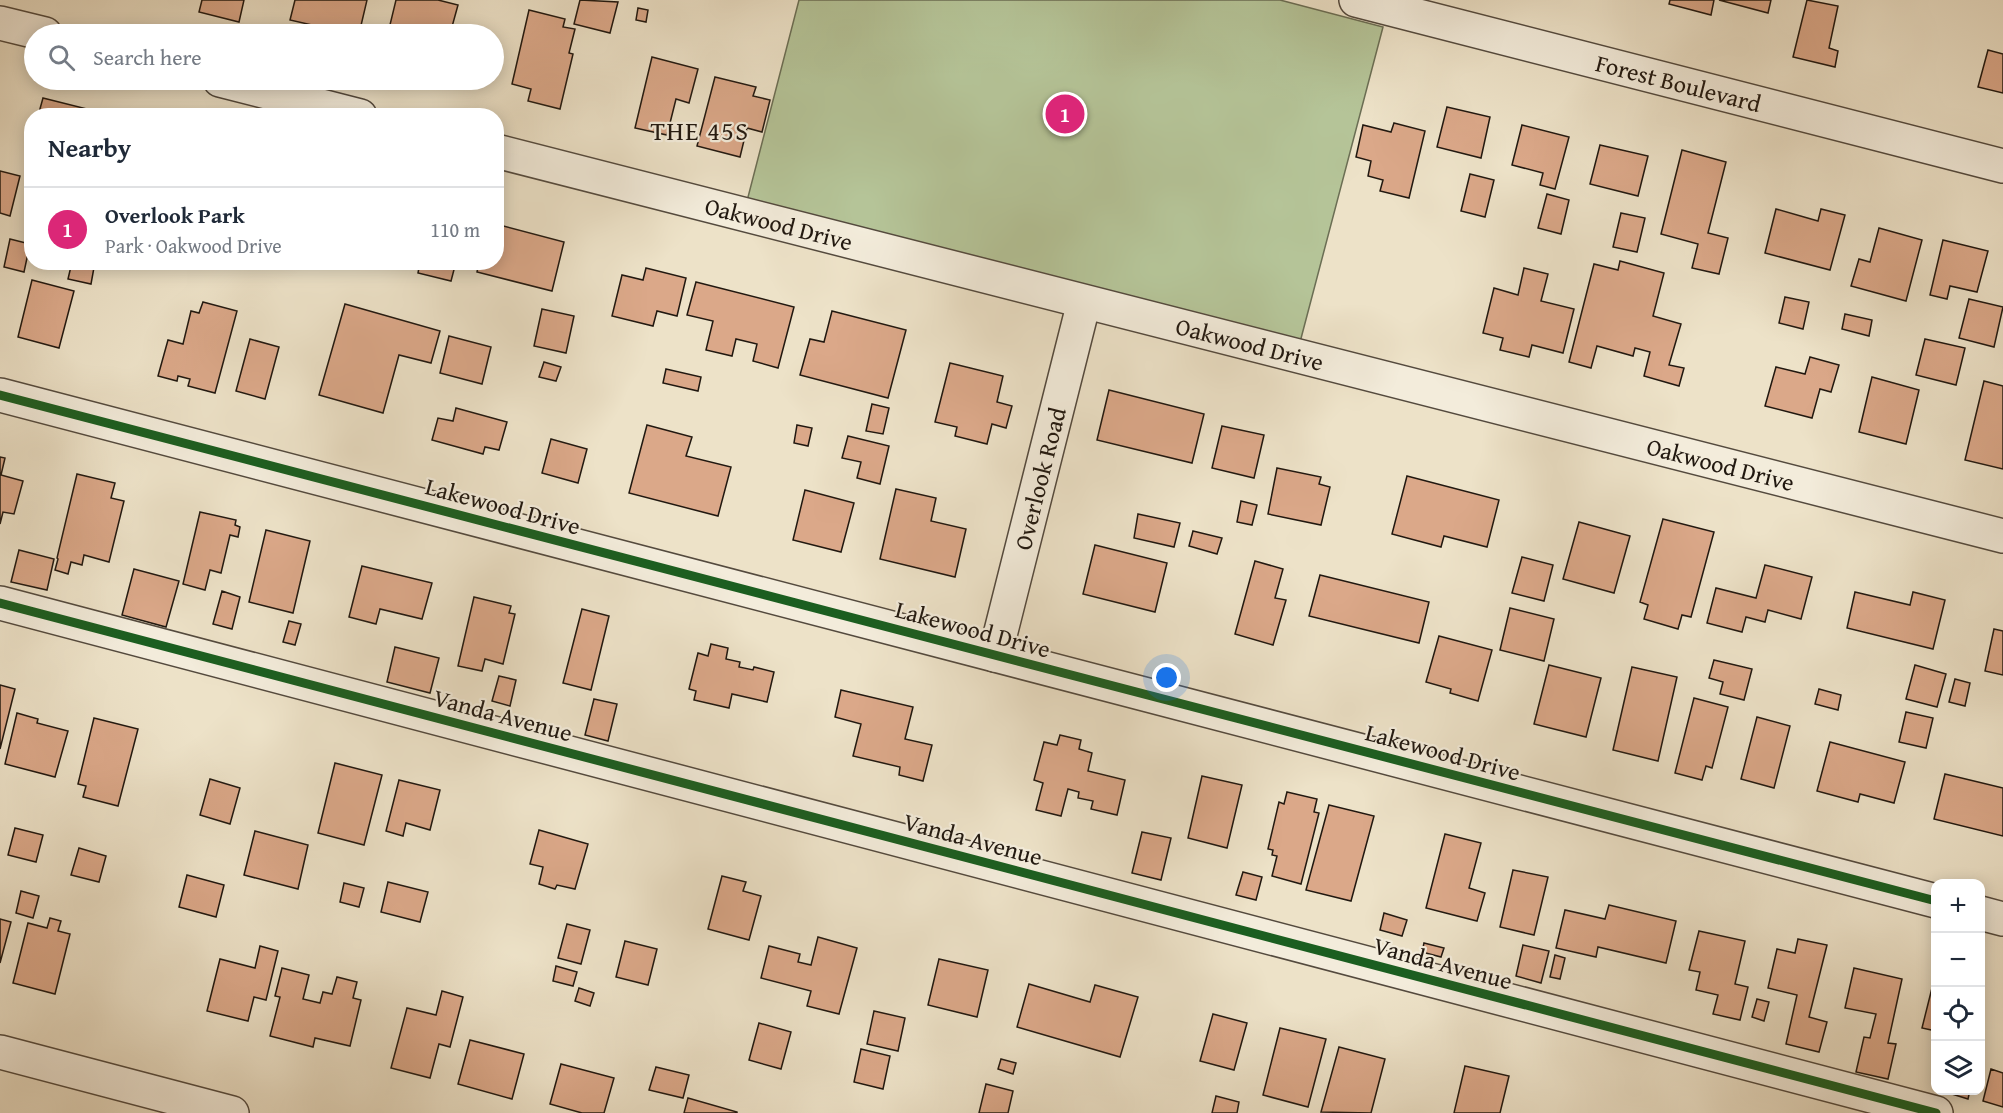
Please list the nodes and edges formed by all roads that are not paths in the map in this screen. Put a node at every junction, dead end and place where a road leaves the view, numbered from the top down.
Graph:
1 (1356, 0) edge
2 (0, 23) edge
3 (24, 29) edge
4 (259, 90) edge
5 (329, 108) edge
6 (504, 153) edge
7 (2003, 165) edge
8 (1084, 302) junction
9 (0, 395) edge
10 (2003, 536) edge
11 (0, 603) edge
12 (995, 655) junction
13 (1931, 900) edge
14 (1985, 914) edge
15 (2003, 919) edge
16 (0, 1052) edge
17 (232, 1113) edge
18 (1936, 1113) edge

1 - 7 street, Forest Boulevard
2 - 3 street
4 - 5 street
6 - 8 street, Oakwood Drive
8 - 10 street, Oakwood Drive
8 - 12 street, Overlook Road
9 - 12 street, Lakewood Drive
11 - 18 street, Vanda Avenue
12 - 13 street, Lakewood Drive
14 - 15 street
16 - 17 street

